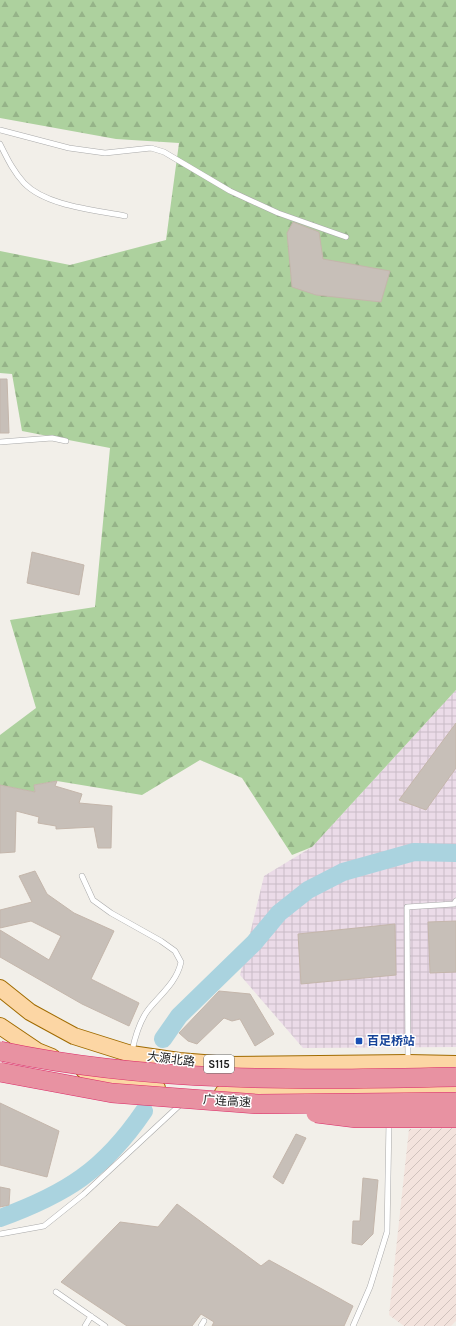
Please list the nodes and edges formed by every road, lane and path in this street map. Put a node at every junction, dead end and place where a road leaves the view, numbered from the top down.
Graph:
1 (0, 130) edge
2 (0, 144) edge
3 (125, 216) dead end
4 (346, 237) dead end
5 (66, 440) dead end
6 (0, 442) edge
7 (82, 876) dead end
8 (456, 901) edge
9 (0, 988) edge
10 (0, 1026) edge
11 (0, 1051) edge
12 (131, 1054) junction
13 (408, 1063) junction
14 (456, 1064) edge
15 (0, 1072) edge
16 (456, 1077) edge
17 (328, 1079) junction
18 (195, 1092) junction
19 (456, 1092) edge
20 (222, 1101) junction
21 (456, 1102) edge
22 (389, 1116) dead end
23 (456, 1118) edge
24 (0, 1234) edge
25 (56, 1292) dead end
26 (91, 1316) junction
27 (85, 1326) edge
28 (105, 1326) edge
29 (353, 1326) edge

1 - 4 lane
2 - 3 lane
5 - 6 lane
7 - 12 lane
8 - 13 lane
9 - 12 main road, 大源北路 / S115
10 - 18 main road
11 - 17 highway, 广连高速, bridge
12 - 13 main road, 大源北路 / S115
13 - 14 main road, 大源北路 / S115
14 - 17 highway, bridge
15 - 20 highway, 广连高速, bridge
16 - 17 highway, 广连高速, bridge
18 - 19 main road
18 - 24 lane
20 - 21 highway, 广连高速, bridge
20 - 23 highway, bridge
22 - 29 lane
25 - 26 lane
26 - 27 lane
26 - 28 lane

